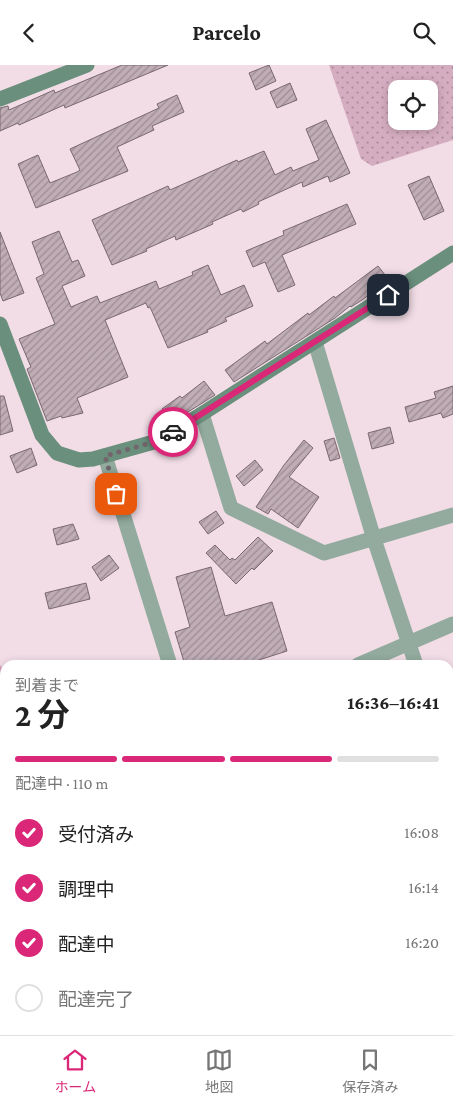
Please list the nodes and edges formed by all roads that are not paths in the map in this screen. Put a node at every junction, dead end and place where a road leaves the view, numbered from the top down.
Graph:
1 (87, 65) edge
2 (0, 99) edge
3 (453, 253) edge
4 (0, 324) edge
5 (315, 342) junction
6 (202, 414) junction
7 (105, 456) junction
8 (453, 515) edge
9 (374, 539) junction
10 (453, 624) edge
11 (409, 644) junction
12 (168, 660) edge
13 (370, 660) edge
14 (414, 660) edge

1 - 2 street
3 - 5 street
4 - 7 street
5 - 6 street
5 - 9 street
6 - 7 street
6 - 9 street
7 - 12 street
8 - 9 street
9 - 11 street
10 - 11 street
11 - 13 street
11 - 14 street

